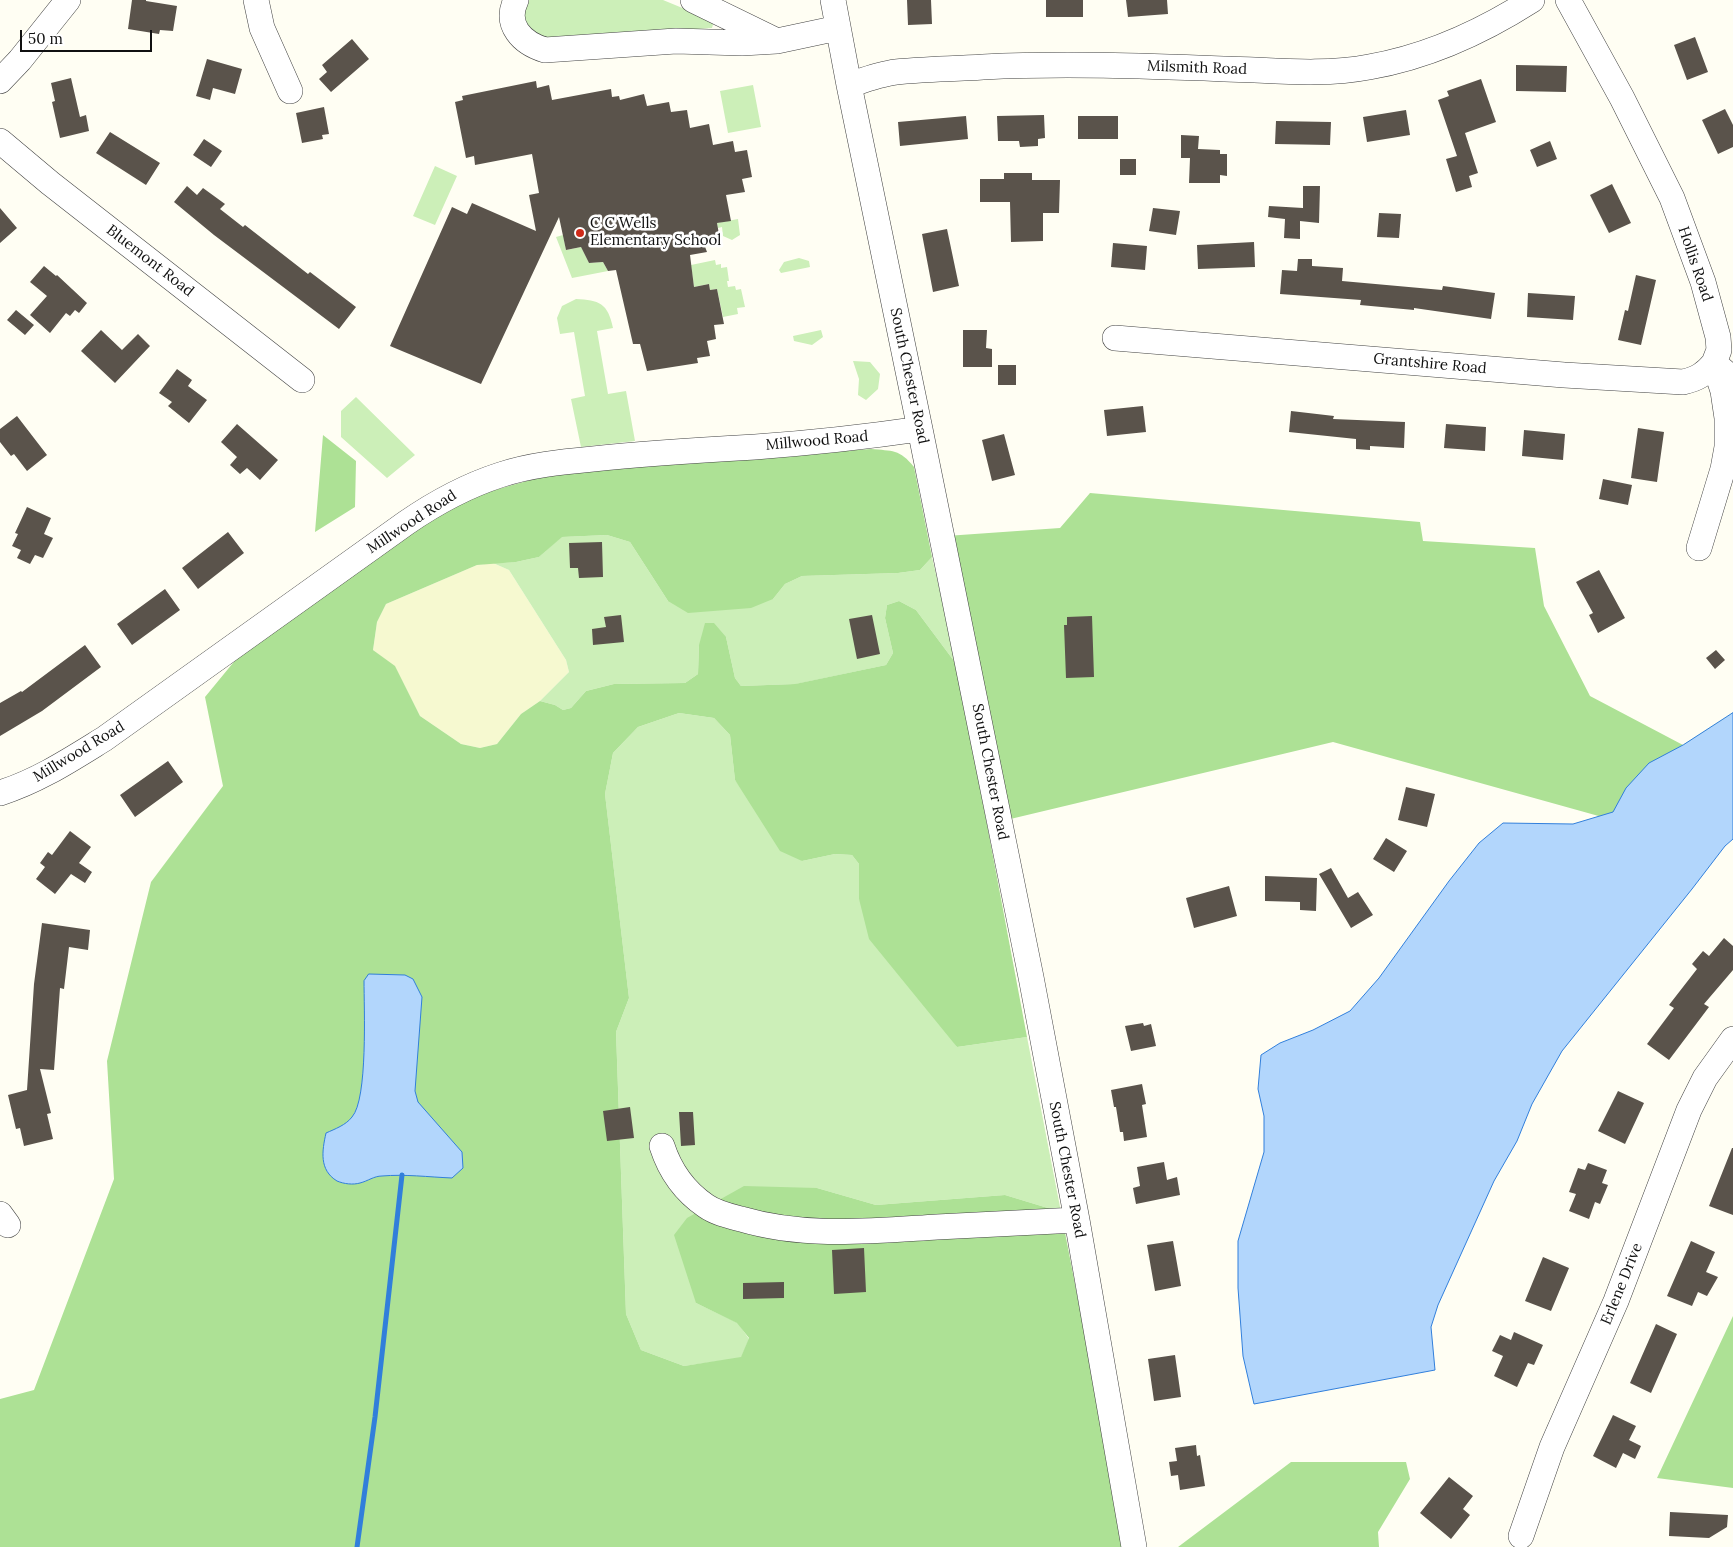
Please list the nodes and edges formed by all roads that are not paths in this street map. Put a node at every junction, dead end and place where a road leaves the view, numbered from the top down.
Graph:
1 (68, 0) edge
2 (256, 0) edge
3 (516, 0) edge
4 (693, 0) edge
5 (833, 0) edge
6 (1532, 0) edge
7 (1568, 0) edge
8 (838, 28) junction
9 (776, 41) junction
10 (0, 81) edge
11 (849, 85) junction
12 (290, 91) dead end
13 (0, 141) edge
14 (1115, 338) dead end
15 (1714, 363) junction
16 (1733, 379) edge
17 (302, 380) dead end
18 (920, 429) junction
19 (1699, 548) dead end
20 (0, 793) edge
21 (1733, 1039) edge
22 (662, 1146) dead end
23 (1076, 1220) junction
24 (1521, 1536) dead end
25 (1134, 1547) edge

1 - 10 street
2 - 12 street
3 - 9 street
4 - 9 street
5 - 8 street, South Chester Road
6 - 11 street, Milsmith Road
7 - 15 street, Hollis Road
8 - 9 street
8 - 11 street, South Chester Road
11 - 18 street, South Chester Road
13 - 17 street, Bluemont Road
14 - 15 street, Grantshire Road
15 - 16 street
15 - 19 street, Hollis Road
18 - 20 street, Millwood Road
18 - 23 street, South Chester Road
21 - 24 street, Erlene Drive
22 - 23 street
23 - 25 street, South Chester Road

